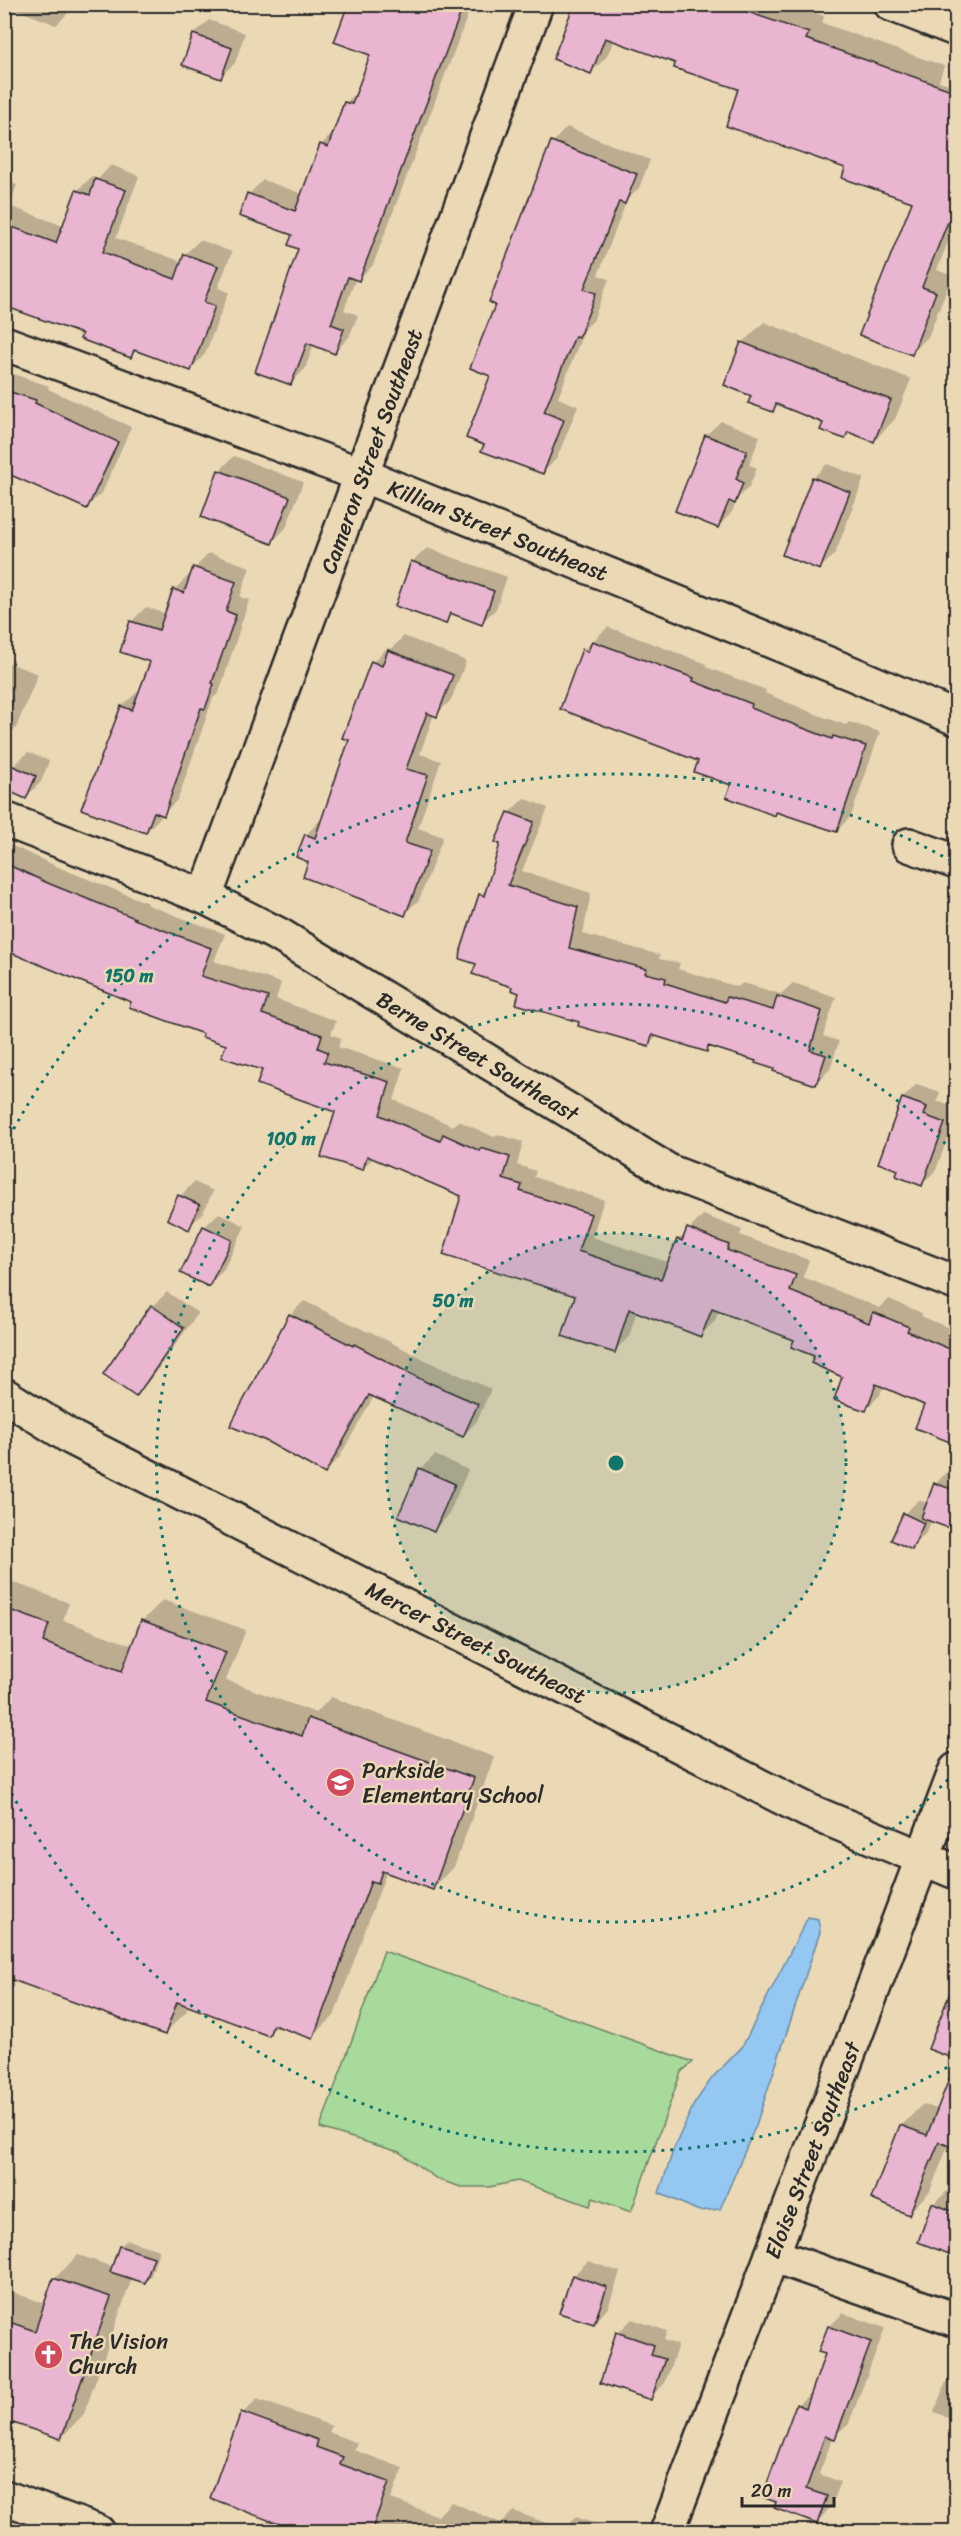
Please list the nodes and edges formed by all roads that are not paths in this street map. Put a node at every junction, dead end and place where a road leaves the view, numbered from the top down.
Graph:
1 (536, 4) edge
2 (891, 4) edge
3 (957, 29) edge
4 (4, 343) edge
5 (362, 476) junction
6 (957, 718) edge
7 (4, 819) edge
8 (909, 845) dead end
9 (957, 862) edge
10 (206, 897) junction
11 (957, 1283) edge
12 (4, 1395) edge
13 (957, 1770) edge
14 (922, 1859) junction
15 (957, 1872) edge
16 (772, 2254) junction
17 (957, 2320) edge
18 (4, 2497) edge
19 (98, 2532) edge
20 (667, 2532) edge

1 - 5 street, Cameron Street Southeast
2 - 3 street
4 - 5 street, Killian Street Southeast
5 - 6 street, Killian Street Southeast
5 - 10 street, Cameron Street Southeast
7 - 10 street, Berne Street Southeast
8 - 9 street
10 - 11 street, Berne Street Southeast
12 - 14 street, Mercer Street Southeast
13 - 14 street, Eloise Street Southeast
14 - 15 street, Mercer Street Southeast
14 - 16 street, Eloise Street Southeast
16 - 17 street
16 - 20 street, Eloise Street Southeast
18 - 19 street

